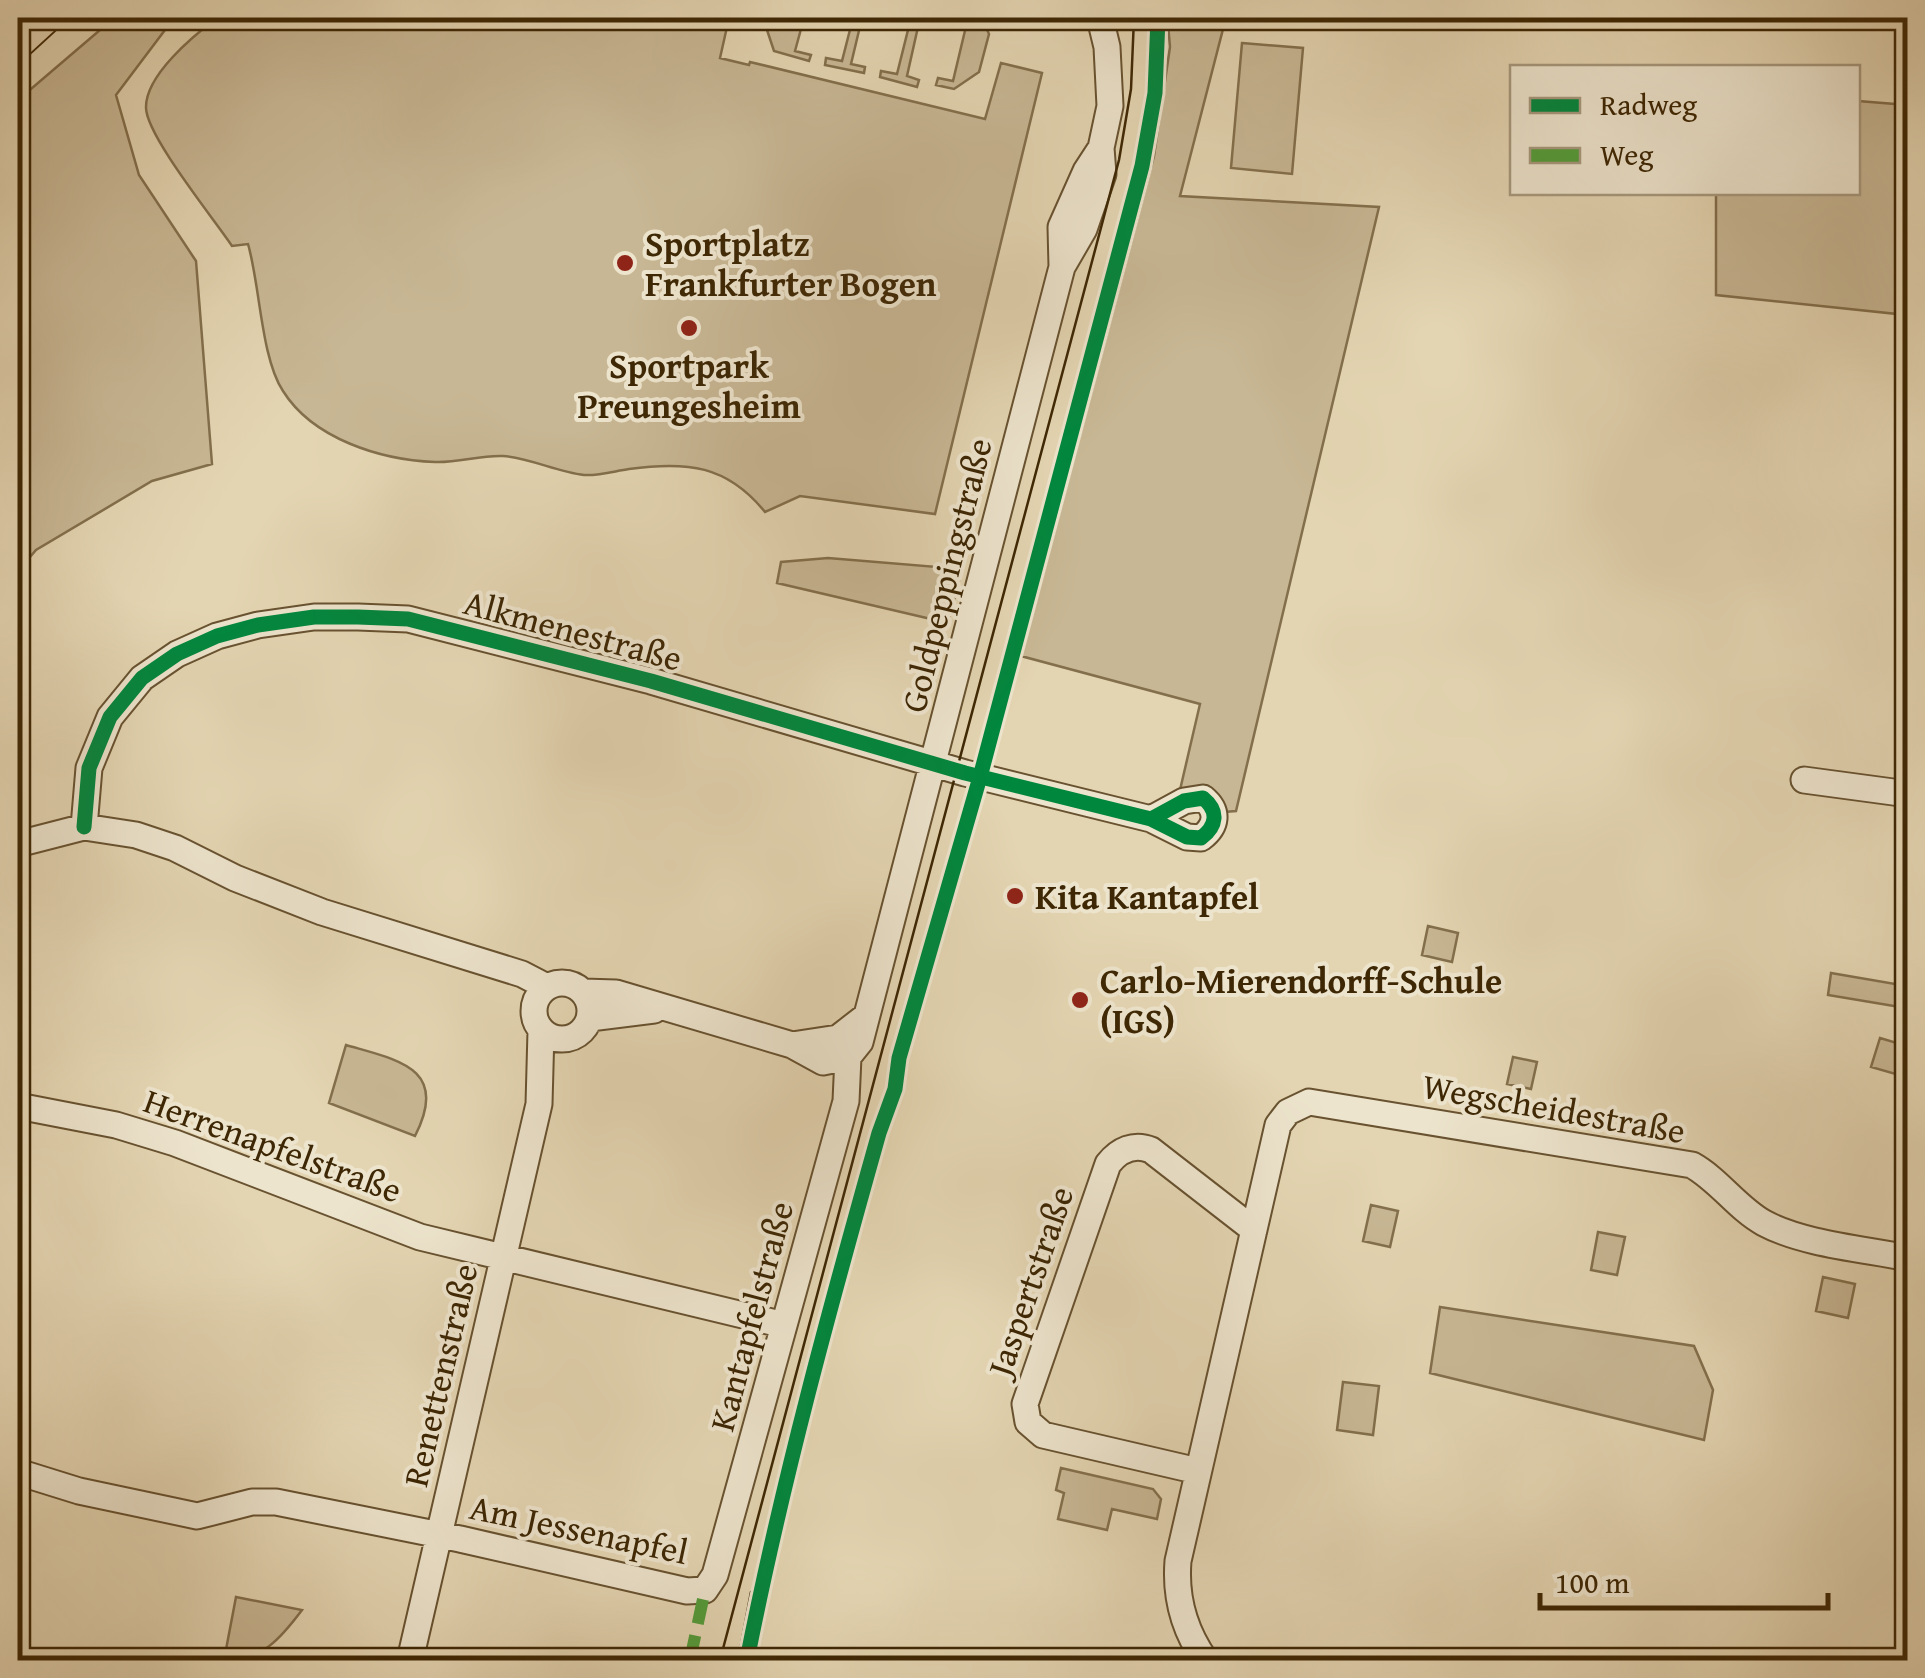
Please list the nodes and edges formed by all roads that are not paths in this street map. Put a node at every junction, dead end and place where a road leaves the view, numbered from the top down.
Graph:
1 (42, 18) edge
2 (1100, 18) edge
3 (18, 40) edge
4 (933, 764) junction
5 (1804, 780) dead end
6 (1908, 794) edge
7 (1151, 819) dead end
8 (84, 827) junction
9 (18, 844) edge
10 (583, 992) junction
11 (540, 1008) junction
12 (670, 1009) junction
13 (865, 1017) junction
14 (590, 1018) junction
15 (572, 1038) junction
16 (792, 1045) junction
17 (848, 1056) junction
18 (539, 1104) junction
19 (18, 1106) edge
20 (1254, 1230) junction
21 (503, 1257) junction
22 (1908, 1258) edge
23 (784, 1324) junction
24 (1198, 1471) junction
25 (18, 1472) edge
26 (439, 1534) junction
27 (705, 1590) joint
28 (410, 1660) edge
29 (1204, 1660) edge

1 - 3 highway
2 - 4 street, Goldpeppingstraße
4 - 7 street, Alkmenestraße
4 - 8 street, Alkmenestraße
4 - 13 street, Goldpeppingstraße
5 - 6 street
8 - 9 street
8 - 11 street
10 - 11 street
10 - 12 street
10 - 14 street
11 - 15 street
11 - 18 street, Renettenstraße
12 - 14 street
12 - 16 street
13 - 16 street
13 - 17 street, Goldpeppingstraße
14 - 15 street
15 - 18 street, Renettenstraße
16 - 17 street
17 - 23 street, Kantapfelstraße
18 - 21 street, Renettenstraße
19 - 21 street, Herrenapfelstraße
20 - 22 street, Wegscheidestraße
20 - 24 street
20 - 24 street, Jaspertstraße
21 - 23 street, Herrenapfelstraße
21 - 26 street, Renettenstraße
23 - 27 street, Kantapfelstraße
24 - 29 street
25 - 26 street, Am Jessenapfel
26 - 27 street, Am Jessenapfel
26 - 28 street, Renettenstraße

